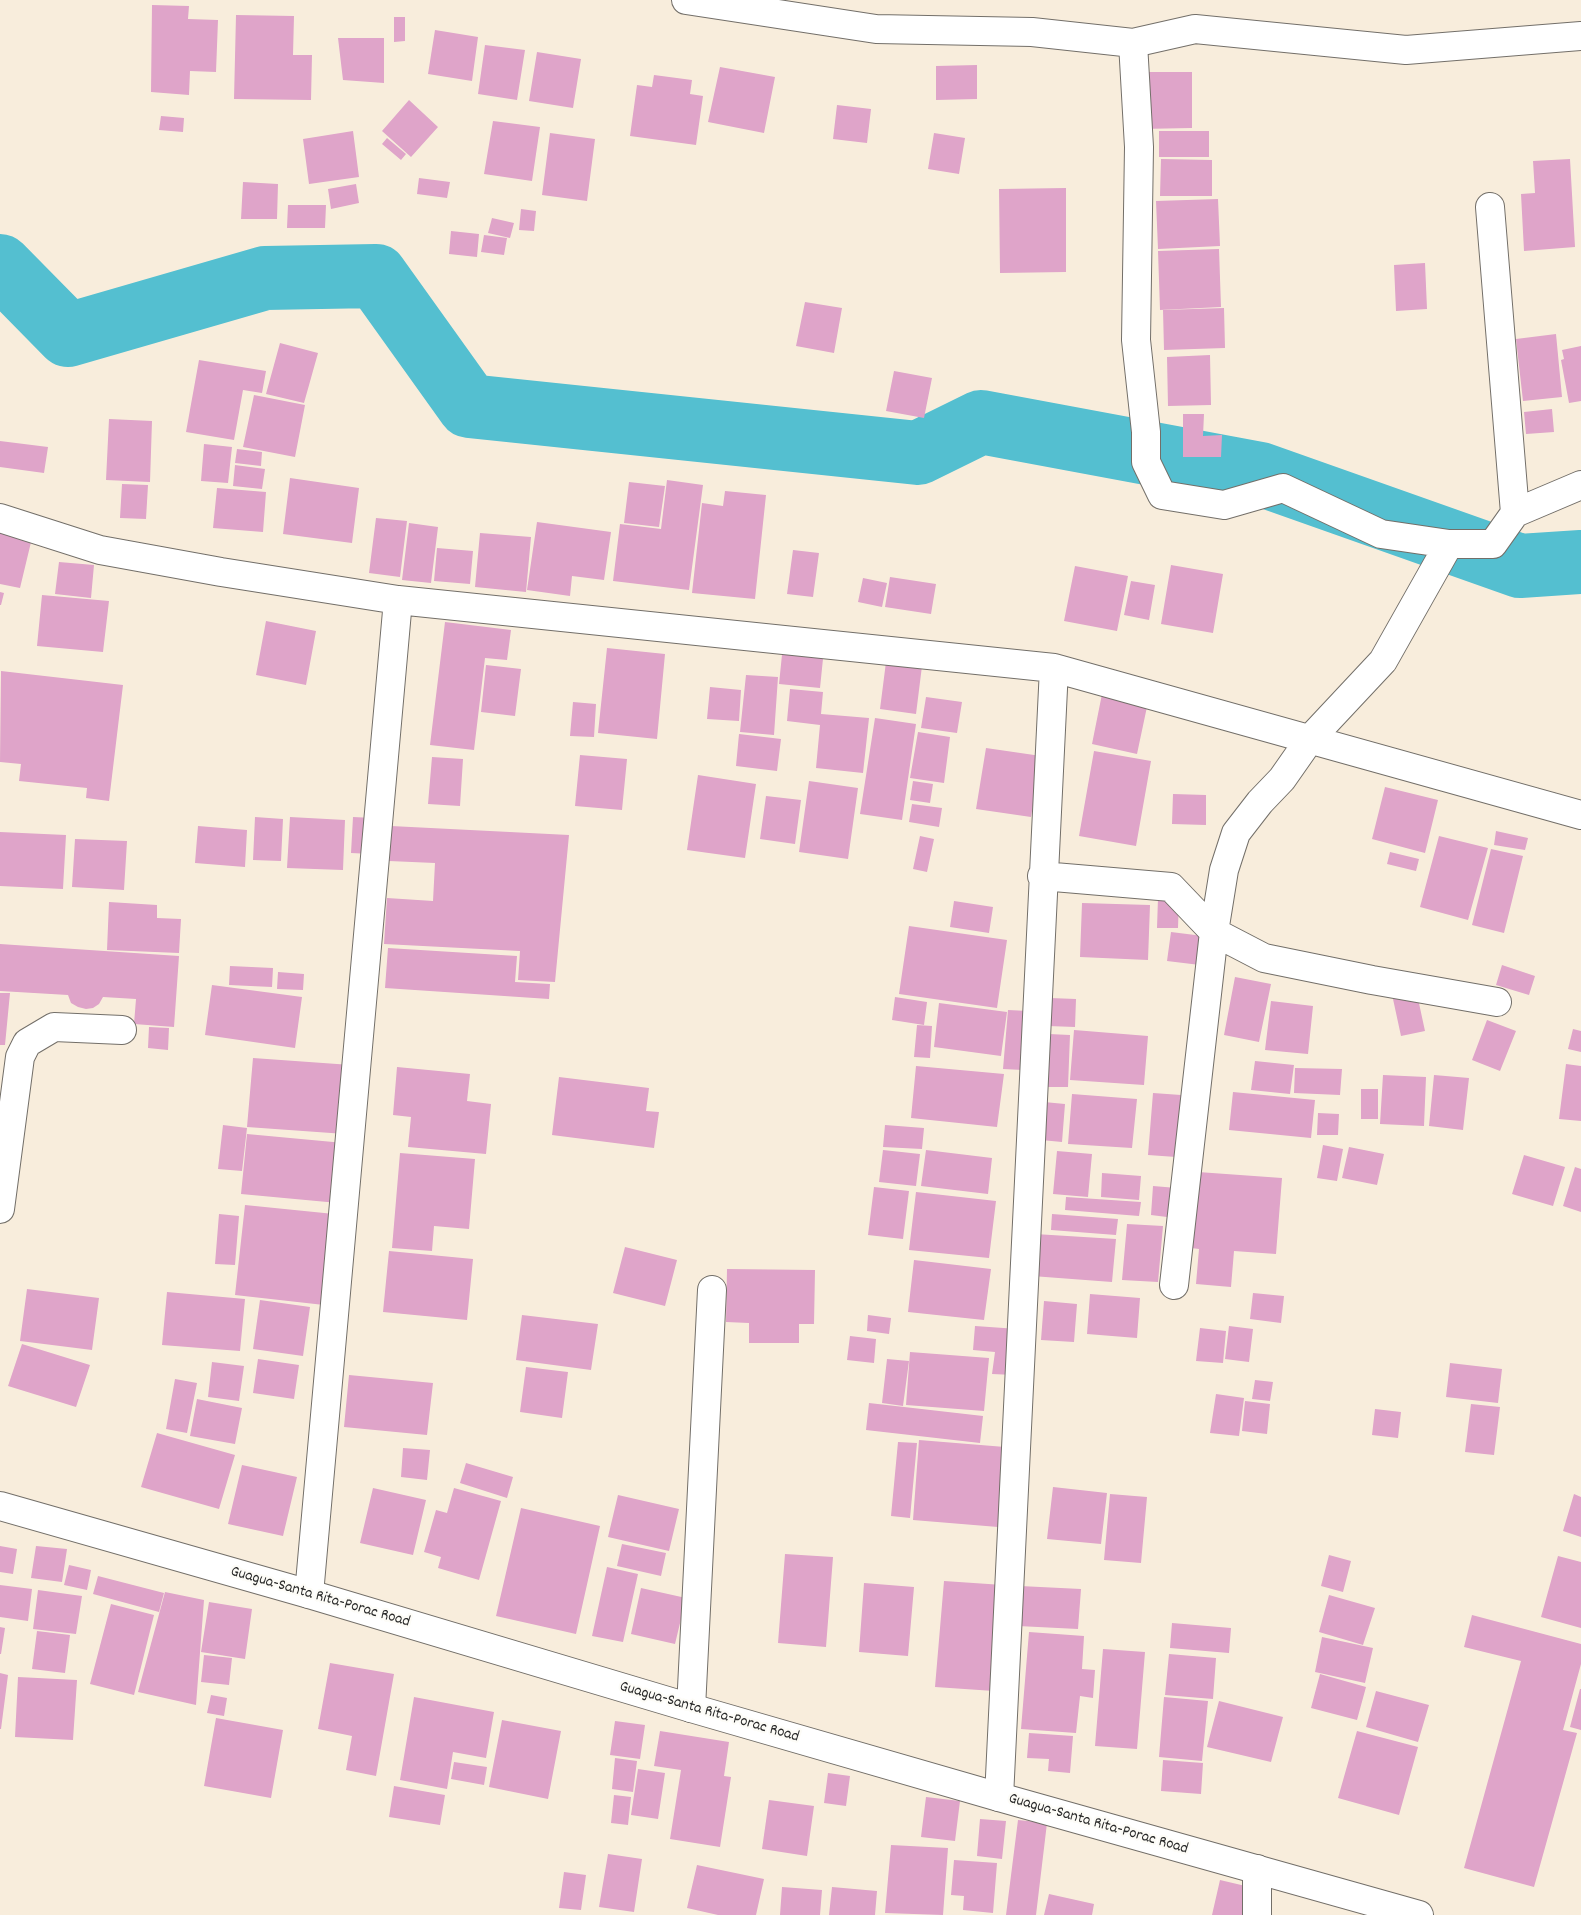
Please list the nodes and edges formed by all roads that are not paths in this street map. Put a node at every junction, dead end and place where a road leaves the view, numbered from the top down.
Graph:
1 (686, 0) edge
2 (1581, 36) edge
3 (1133, 43) junction
4 (1490, 207) dead end
5 (1581, 485) edge
6 (1515, 513) junction
7 (0, 518) edge
8 (1449, 544) junction
9 (398, 600) junction
10 (1054, 668) junction
11 (1310, 740) junction
12 (1581, 815) edge
13 (1042, 876) junction
14 (1214, 932) junction
15 (1497, 1002) dead end
16 (122, 1030) dead end
17 (0, 1209) edge
18 (1174, 1285) dead end
19 (712, 1290) dead end
20 (0, 1506) edge
21 (309, 1594) junction
22 (691, 1708) junction
23 (998, 1797) junction
24 (1257, 1869) junction
25 (1257, 1915) edge
26 (1419, 1915) edge

1 - 3 street
2 - 3 street
3 - 8 street
4 - 6 street
5 - 6 street
6 - 8 street
7 - 9 street
8 - 11 street
9 - 10 street
9 - 21 street
10 - 11 street
10 - 13 street
11 - 12 street
11 - 14 street
13 - 14 street
13 - 23 street
14 - 15 street
14 - 18 street
16 - 17 street
19 - 22 street
20 - 21 street, Guagua-Santa Rita-Porac Road
21 - 22 street, Guagua-Santa Rita-Porac Road
22 - 23 street, Guagua-Santa Rita-Porac Road
23 - 24 street, Guagua-Santa Rita-Porac Road
24 - 25 street
24 - 26 street, Guagua-Santa Rita-Porac Road

